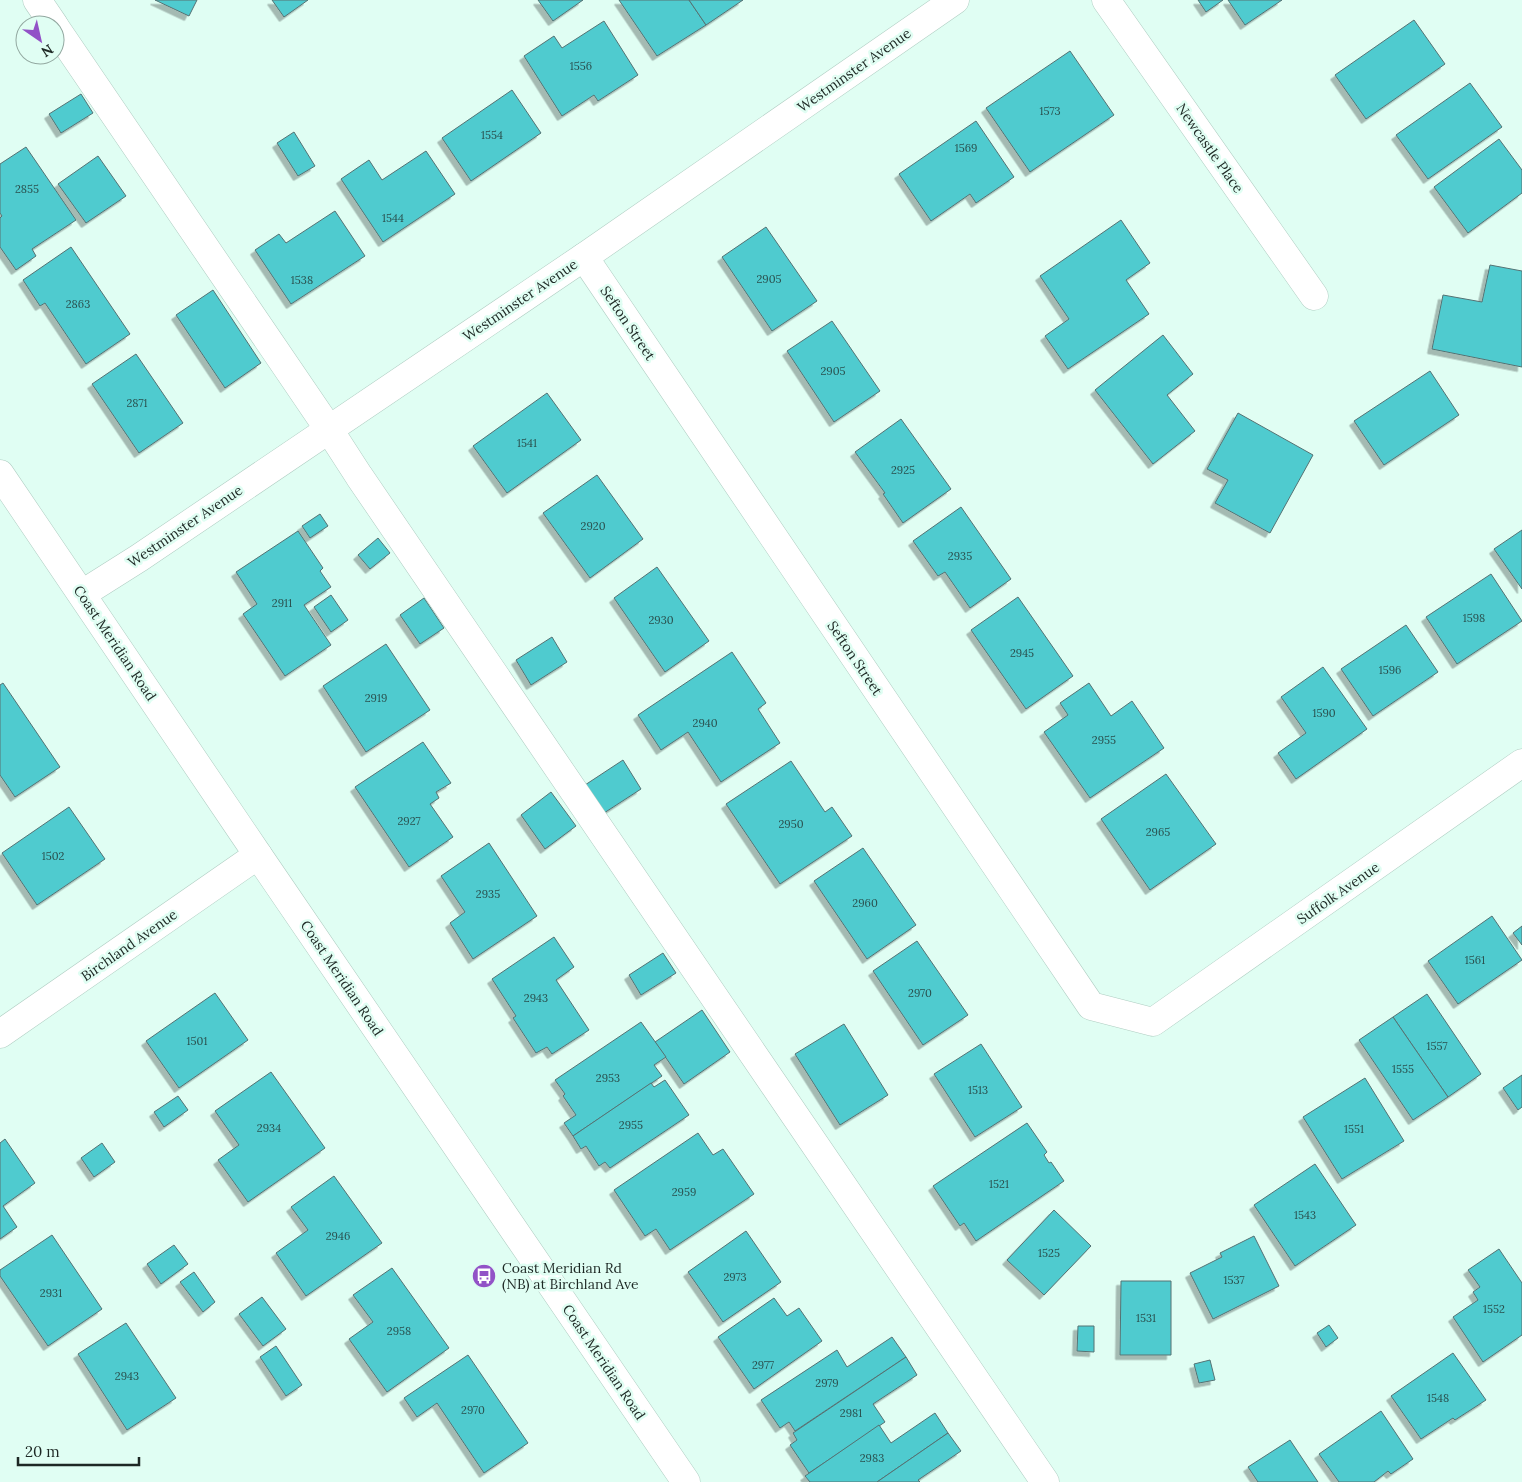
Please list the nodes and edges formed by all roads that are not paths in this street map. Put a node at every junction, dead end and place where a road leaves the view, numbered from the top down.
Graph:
1 (37, 0) edge
2 (955, 0) edge
3 (1106, 0) edge
4 (47, 15) edge
5 (65, 42) edge
6 (584, 257) junction
7 (1314, 296) dead end
8 (328, 428) junction
9 (0, 474) edge
10 (82, 594) junction
11 (1522, 763) edge
12 (258, 855) junction
13 (1153, 1022) joint
14 (0, 1034) edge
15 (686, 1482) edge
16 (1045, 1482) edge

1 - 4 street
2 - 6 street, Westminster Avenue
3 - 7 street, Newcastle Place
5 - 8 street
6 - 8 street, Westminster Avenue
6 - 13 street, Sefton Street
8 - 10 street, Westminster Avenue
8 - 16 street
9 - 10 street, Coast Meridian Road
10 - 12 street, Coast Meridian Road
11 - 13 street, Suffolk Avenue
12 - 14 street, Birchland Avenue
12 - 15 street, Coast Meridian Road

